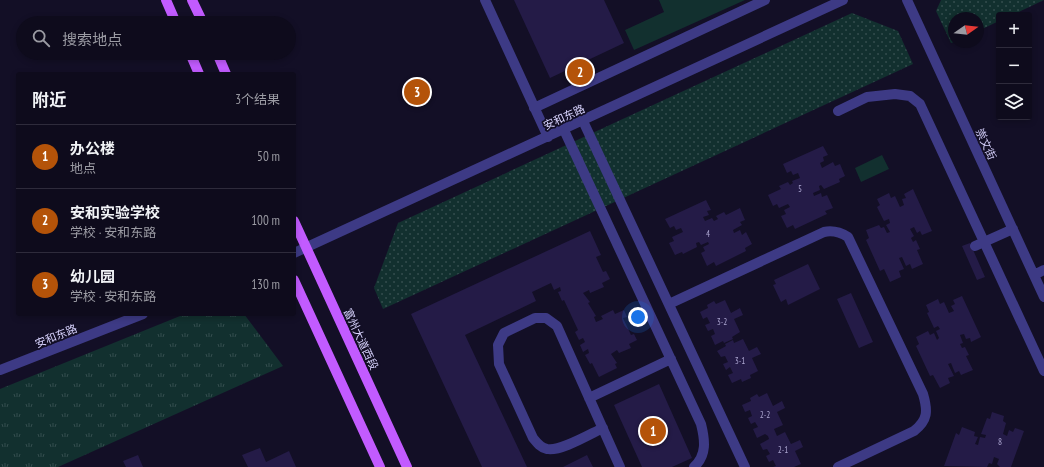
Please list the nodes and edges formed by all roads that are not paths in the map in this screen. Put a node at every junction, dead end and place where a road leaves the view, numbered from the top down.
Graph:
1 (166, 0) edge
2 (192, 0) edge
3 (485, 0) edge
4 (765, 0) edge
5 (843, 0) edge
6 (907, 0) edge
7 (173, 16) edge
8 (200, 16) edge
9 (193, 60) edge
10 (220, 60) edge
11 (199, 72) edge
12 (225, 72) edge
13 (534, 108) junction
14 (838, 111) dead end
15 (583, 121) junction
16 (564, 130) junction
17 (548, 137) junction
18 (296, 226) edge
19 (1012, 229) junction
20 (980, 244) junction
21 (306, 248) junction
22 (296, 253) edge
23 (1044, 270) edge
24 (1034, 275) junction
25 (296, 284) edge
26 (1044, 297) edge
27 (668, 304) junction
28 (138, 316) edge
29 (671, 359) junction
30 (0, 370) edge
31 (1044, 371) edge
32 (589, 398) junction
33 (603, 428) junction
34 (380, 467) edge
35 (407, 467) edge
36 (620, 467) edge
37 (694, 467) edge
38 (745, 467) edge
39 (838, 467) edge

1 - 7 main road
2 - 8 main road
3 - 13 street
4 - 13 street
5 - 15 street, 安和东路
6 - 19 street, 崇文街
9 - 11 main road
10 - 12 main road
13 - 17 street
14 - 20 street
15 - 16 street, 安和东路
15 - 27 street
16 - 17 street, 安和东路
16 - 29 street
17 - 21 street, 安和东路
18 - 21 main road, 富州大道西段
19 - 20 street
19 - 24 street, 崇文街
20 - 31 street
21 - 22 street, 安和东路
21 - 35 main road, 富州大道西段
23 - 24 street
24 - 26 street, 崇文街
25 - 34 main road
27 - 38 street
27 - 39 street
28 - 30 street, 安和东路
29 - 32 street
29 - 37 street
32 - 33 street
32 - 33 street
33 - 36 street

